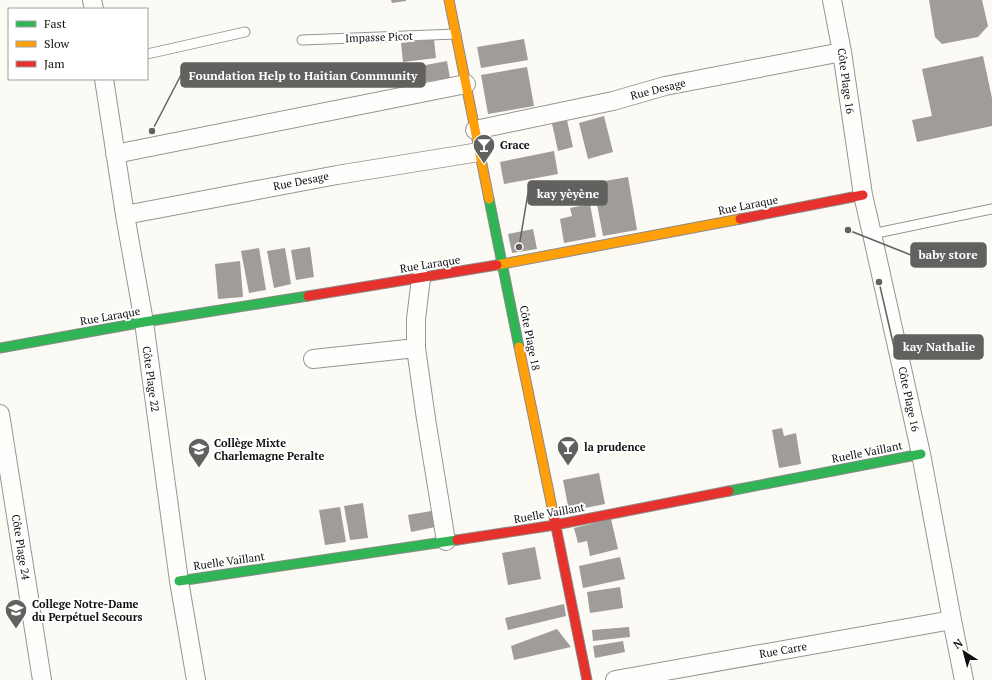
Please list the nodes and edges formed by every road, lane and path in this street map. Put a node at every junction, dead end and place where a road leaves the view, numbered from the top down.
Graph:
1 (449, 0) edge
2 (832, 0) edge
3 (245, 32) dead end
4 (456, 34) junction
5 (302, 40) dead end
6 (842, 52) junction
7 (148, 54) edge
8 (104, 80) edge
9 (466, 84) junction
10 (475, 130) junction
11 (479, 152) junction
12 (115, 154) junction
13 (863, 195) junction
14 (992, 209) edge
15 (124, 215) junction
16 (872, 234) junction
17 (503, 264) junction
18 (421, 278) junction
19 (144, 322) junction
20 (0, 348) edge
21 (416, 348) junction
22 (313, 359) dead end
23 (0, 414) edge
24 (921, 454) junction
25 (555, 525) junction
26 (446, 541) junction
27 (179, 581) junction
28 (952, 620) junction
29 (42, 680) edge
30 (196, 680) edge
31 (587, 680) edge
32 (615, 680) edge
33 (964, 680) edge

1 - 4 street, Côte Plage 18
2 - 6 street, Côte Plage 16
3 - 7 lane
4 - 5 lane, Impasse Picot
4 - 9 street, Côte Plage 18
6 - 10 street, Rue Desage
6 - 13 street, Côte Plage 16
8 - 12 street, Côte Plage 22
9 - 10 street, Côte Plage 18
9 - 12 street
10 - 11 street, Côte Plage 18
11 - 15 street, Rue Desage
11 - 17 street, Côte Plage 18
12 - 15 street, Côte Plage 22
13 - 16 street, Côte Plage 16
13 - 17 street, Rue Laraque
14 - 16 lane
15 - 19 street, Côte Plage 22
16 - 24 street, Côte Plage 16
17 - 18 street, Rue Laraque
17 - 25 street, Côte Plage 18
18 - 19 street, Rue Laraque
18 - 21 street
19 - 20 street, Rue Laraque
19 - 27 street, Côte Plage 22
21 - 22 street
21 - 26 street
23 - 29 street, Côte Plage 24
24 - 25 street, Ruelle Vaillant
24 - 28 street, Côte Plage 16
25 - 26 street, Ruelle Vaillant
25 - 31 street, Côte Plage 18
26 - 27 street, Ruelle Vaillant
27 - 30 street, Côte Plage 22
28 - 32 street, Rue Carre
28 - 33 street, Côte Plage 16

